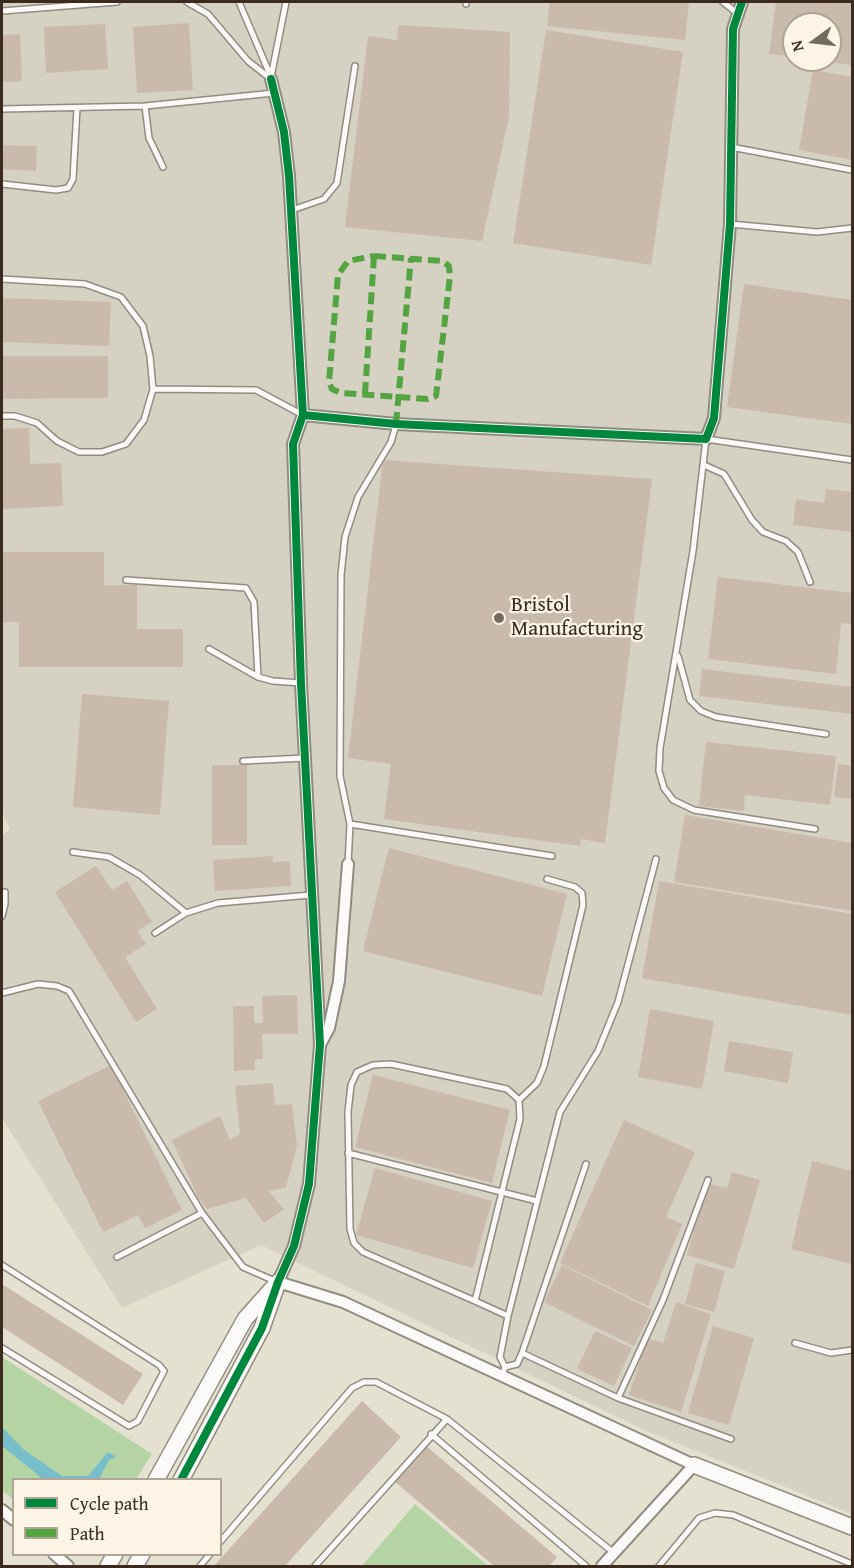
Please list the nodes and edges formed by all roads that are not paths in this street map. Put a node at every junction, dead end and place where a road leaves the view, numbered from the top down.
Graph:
1 (117, 2) edge
2 (187, 2) edge
3 (239, 2) edge
4 (286, 2) edge
5 (723, 2) edge
6 (742, 2) edge
7 (2, 11) edge
8 (737, 13) junction
9 (354, 66) dead end
10 (271, 79) junction
11 (275, 93) junction
12 (145, 106) junction
13 (77, 108) junction
14 (2, 109) edge
15 (731, 147) junction
16 (163, 167) dead end
17 (852, 170) edge
18 (2, 184) edge
19 (290, 210) junction
20 (730, 224) junction
21 (852, 228) edge
22 (2, 279) edge
23 (153, 389) junction
24 (303, 415) junction
25 (2, 416) edge
26 (396, 424) junction
27 (706, 439) junction
28 (852, 460) edge
29 (704, 465) junction
30 (126, 580) dead end
31 (810, 582) dead end
32 (209, 649) dead end
33 (678, 651) junction
34 (258, 677) junction
35 (301, 683) junction
36 (826, 734) dead end
37 (305, 758) junction
38 (243, 761) dead end
39 (350, 824) junction
40 (815, 829) dead end
41 (73, 852) dead end
42 (552, 856) dead end
43 (656, 859) dead end
44 (348, 864) joint
45 (547, 879) dead end
46 (5, 892) dead end
47 (311, 895) junction
48 (186, 913) junction
49 (2, 916) edge
50 (156, 933) dead end
51 (2, 993) edge
52 (320, 1044) junction
53 (519, 1100) junction
54 (348, 1153) junction
55 (586, 1164) dead end
56 (708, 1180) dead end
57 (502, 1191) junction
58 (537, 1201) junction
59 (202, 1213) junction
60 (117, 1257) dead end
61 (2, 1264) edge
62 (278, 1282) junction
63 (475, 1301) junction
64 (508, 1316) junction
65 (795, 1343) dead end
66 (2, 1348) edge
67 (852, 1350) edge
68 (522, 1353) junction
69 (504, 1371) junction
70 (618, 1398) junction
71 (447, 1419) junction
72 (431, 1434) junction
73 (731, 1439) dead end
74 (694, 1465) junction
75 (157, 1478) edge
76 (183, 1478) edge
77 (852, 1527) edge
78 (222, 1540) edge
79 (614, 1553) junction
80 (56, 1556) edge
81 (852, 1564) edge
82 (68, 1566) edge
83 (315, 1566) edge
84 (586, 1566) edge
85 (602, 1566) edge
86 (659, 1566) edge

1 - 7 lane
2 - 10 lane
3 - 10 lane
4 - 10 lane
5 - 8 lane
6 - 8 street
8 - 15 street
9 - 19 lane
10 - 11 street
11 - 12 lane
11 - 19 street
12 - 13 lane
12 - 16 lane
13 - 14 lane
13 - 18 lane
15 - 17 lane
15 - 20 street
19 - 24 street
20 - 21 lane
20 - 27 street
22 - 23 lane
23 - 24 lane
23 - 25 lane
24 - 26 street
24 - 35 street
26 - 27 street
26 - 39 lane
27 - 28 lane
27 - 29 lane
29 - 31 lane
29 - 33 lane
30 - 34 lane
32 - 34 lane
33 - 36 lane
33 - 40 lane
34 - 35 lane
35 - 37 street
37 - 38 lane
37 - 47 street
39 - 42 lane
39 - 44 lane
41 - 48 lane
43 - 58 lane
44 - 52 street
45 - 53 lane
46 - 49 lane
47 - 48 lane
47 - 52 street
48 - 50 lane
51 - 59 lane
52 - 62 street
53 - 54 lane
53 - 57 lane
54 - 57 lane
54 - 63 lane
55 - 68 lane
56 - 70 lane
57 - 58 lane
57 - 63 lane
58 - 64 lane
59 - 60 lane
59 - 62 lane
61 - 66 lane
62 - 69 street
62 - 75 street
62 - 76 street
63 - 64 lane
64 - 69 lane
65 - 67 lane
68 - 69 lane
68 - 70 lane
69 - 74 street
70 - 73 lane
71 - 72 lane
71 - 78 lane
71 - 79 lane
72 - 83 lane
72 - 84 lane
74 - 77 street
74 - 79 street
79 - 85 street
80 - 82 street
81 - 86 lane

